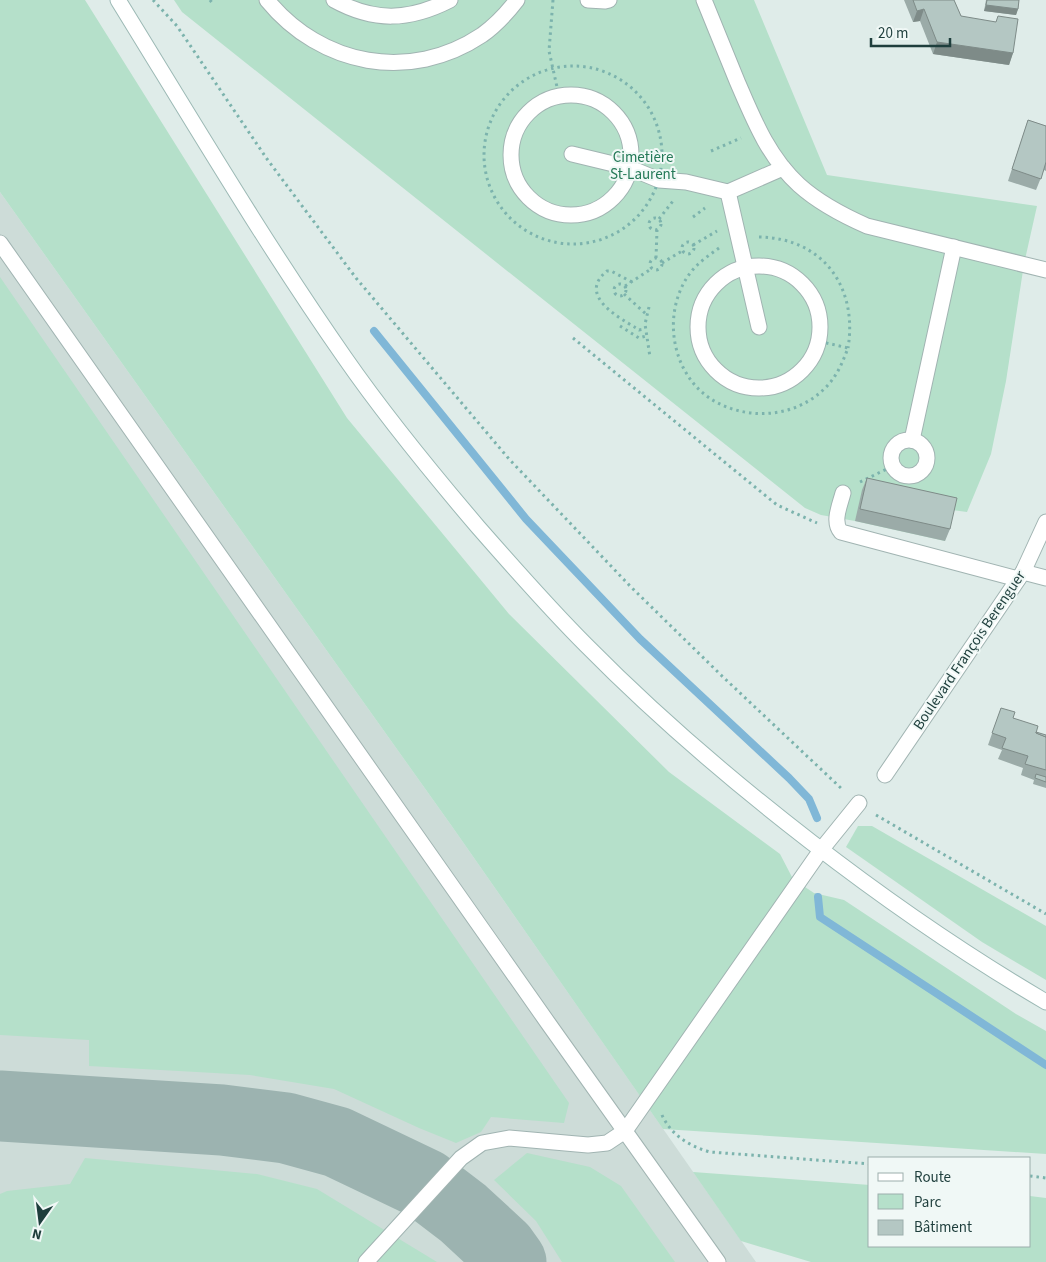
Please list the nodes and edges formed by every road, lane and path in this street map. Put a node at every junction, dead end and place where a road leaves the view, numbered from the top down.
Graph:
1 (118, 0) edge
2 (153, 0) edge
3 (210, 0) edge
4 (267, 0) edge
5 (334, 0) edge
6 (450, 0) edge
7 (517, 0) edge
8 (553, 0) edge
9 (588, 0) edge
10 (609, 0) edge
11 (704, 0) edge
12 (213, 4) dead end
13 (559, 96) junction
14 (758, 130) junction
15 (711, 151) dead end
16 (572, 154) dead end
17 (630, 168) junction
18 (782, 168) junction
19 (728, 192) junction
20 (657, 230) junction
21 (0, 244) edge
22 (954, 247) junction
23 (682, 251) junction
24 (656, 258) junction
25 (662, 263) junction
26 (652, 268) junction
27 (745, 268) junction
28 (1046, 270) edge
29 (632, 282) junction
30 (625, 286) junction
31 (624, 294) junction
32 (649, 306) dead end
33 (646, 314) junction
34 (620, 326) dead end
35 (759, 327) dead end
36 (645, 329) junction
37 (646, 336) junction
38 (573, 338) dead end
39 (650, 357) dead end
40 (912, 440) junction
41 (894, 466) junction
42 (844, 493) joint
43 (1046, 522) edge
44 (837, 527) junction
45 (1020, 575) junction
46 (1046, 578) edge
47 (885, 775) dead end
48 (859, 803) junction
49 (821, 850) junction
50 (1046, 914) edge
51 (1046, 1002) edge
52 (656, 1088) junction
53 (625, 1130) junction
54 (868, 1164) edge
55 (1031, 1176) edge
56 (1046, 1178) edge
57 (366, 1262) edge
58 (718, 1262) edge

1 - 49 street
2 - 48 path
3 - 12 path
4 - 7 street
5 - 6 street
8 - 13 path
9 - 10 street
11 - 14 street
13 - 17 street
13 - 17 street
14 - 15 path
14 - 18 street
16 - 17 street
17 - 19 street
18 - 19 street
18 - 22 street
19 - 27 street
20 - 20 path
20 - 24 path
21 - 53 street
22 - 28 street
22 - 40 street
23 - 23 path
23 - 25 path
24 - 25 path
24 - 26 path
25 - 26 path
26 - 29 path
27 - 27 street
27 - 35 street
29 - 30 path
29 - 36 path
30 - 31 path
30 - 31 path
31 - 33 path
32 - 33 path
33 - 36 path
34 - 37 path
36 - 37 path
37 - 39 path
38 - 44 path
40 - 41 street
40 - 41 street
41 - 42 path
42 - 44 street
43 - 45 street, Boulevard François Berenguer
44 - 45 street
45 - 46 street
45 - 47 street, Boulevard François Berenguer
48 - 49 street
48 - 50 path
49 - 51 street
49 - 52 street
52 - 53 street
52 - 54 path
53 - 57 street
53 - 58 street
55 - 56 path

